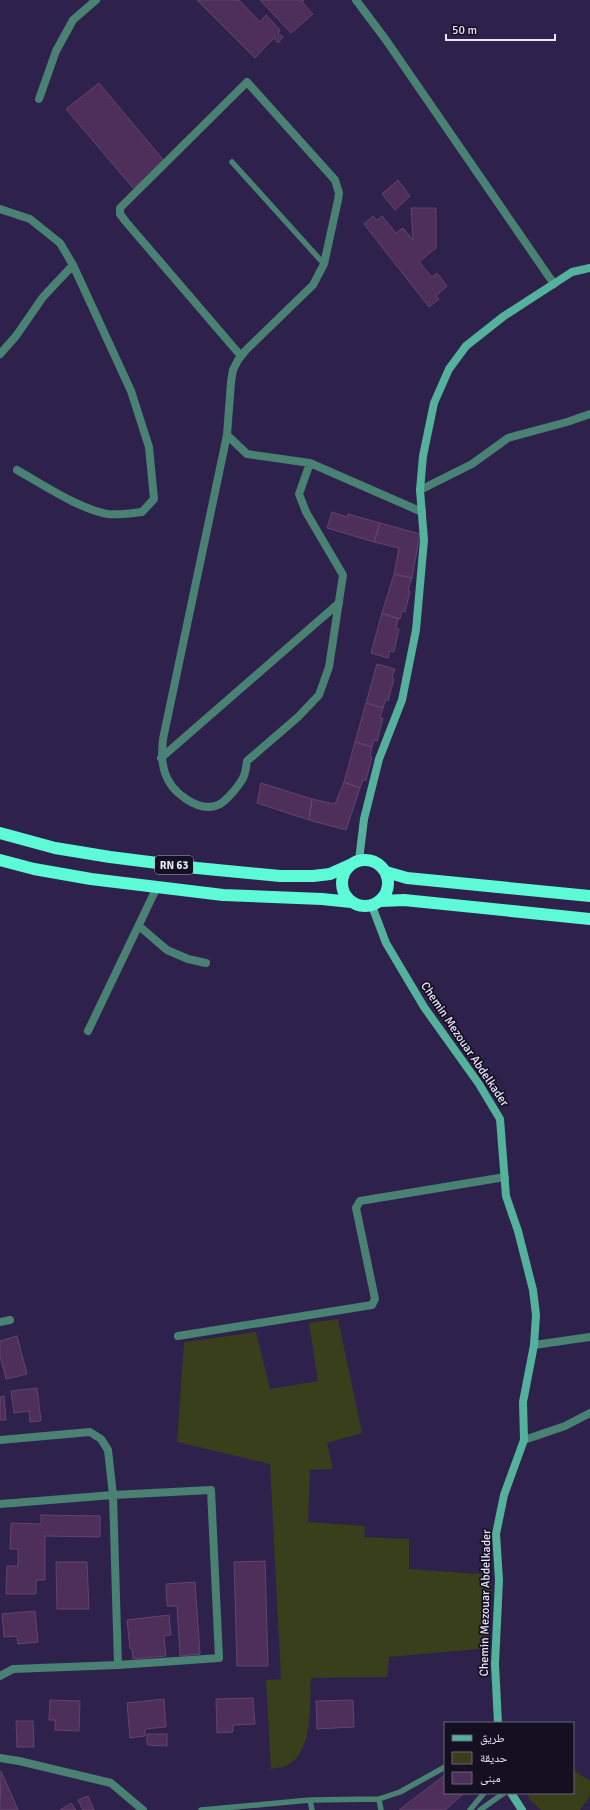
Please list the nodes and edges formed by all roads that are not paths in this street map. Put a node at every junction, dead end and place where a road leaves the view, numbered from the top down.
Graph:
1 (96, 0) edge
2 (356, 0) edge
3 (39, 99) dead end
4 (232, 162) dead end
5 (0, 209) edge
6 (324, 264) junction
7 (73, 265) junction
8 (590, 268) edge
9 (554, 284) junction
10 (0, 354) edge
11 (241, 356) junction
12 (590, 414) edge
13 (227, 435) junction
14 (310, 463) junction
15 (17, 470) dead end
16 (420, 490) junction
17 (422, 512) junction
18 (339, 603) junction
19 (161, 758) junction
20 (0, 833) edge
21 (0, 860) edge
22 (354, 862) junction
23 (386, 872) junction
24 (157, 887) junction
25 (590, 896) edge
26 (351, 902) junction
27 (376, 903) junction
28 (590, 919) edge
29 (139, 926) junction
30 (206, 962) dead end
31 (88, 1031) dead end
32 (505, 1177) junction
33 (10, 1320) dead end
34 (0, 1322) edge
35 (178, 1336) dead end
36 (590, 1337) edge
37 (534, 1345) junction
38 (590, 1413) edge
39 (0, 1440) edge
40 (524, 1440) junction
41 (113, 1495) junction
42 (0, 1504) edge
43 (118, 1665) junction
44 (0, 1676) edge
45 (498, 1722) edge
46 (0, 1758) edge
47 (444, 1768) edge
48 (483, 1794) edge
49 (503, 1794) edge
50 (512, 1794) edge
51 (379, 1799) junction
52 (310, 1800) junction
53 (143, 1810) edge
54 (201, 1810) edge
55 (312, 1810) edge
56 (382, 1810) edge
57 (470, 1810) edge
58 (480, 1810) edge
59 (522, 1810) edge

1 - 3 street
2 - 9 street
4 - 6 lane
5 - 7 street
6 - 11 street
6 - 11 street
7 - 10 street
7 - 15 street
8 - 9 street
9 - 16 street
11 - 13 street
12 - 16 street
13 - 14 street
13 - 19 street
14 - 17 street
14 - 18 street
16 - 17 street
17 - 22 street
18 - 19 street
18 - 19 street
20 - 22 highway, RN 63
21 - 24 highway, RN 63
22 - 23 highway
22 - 26 highway
23 - 25 highway
23 - 27 highway
24 - 26 highway, RN 63
24 - 29 street
26 - 27 highway, RN 63
27 - 28 highway, RN 63
27 - 32 street, Chemin Mezouar Abdelkader
29 - 30 street
29 - 31 street
32 - 35 street
32 - 37 street, Chemin Mezouar Abdelkader
33 - 34 street
36 - 37 street
37 - 40 street, Chemin Mezouar Abdelkader
38 - 40 street
39 - 41 street
40 - 45 street, Chemin Mezouar Abdelkader
41 - 42 street
41 - 43 street
41 - 43 street
43 - 44 street
46 - 53 street
47 - 51 lane
48 - 57 lane
49 - 58 lane
50 - 59 street
51 - 52 lane
51 - 56 lane
52 - 54 lane
52 - 55 lane

